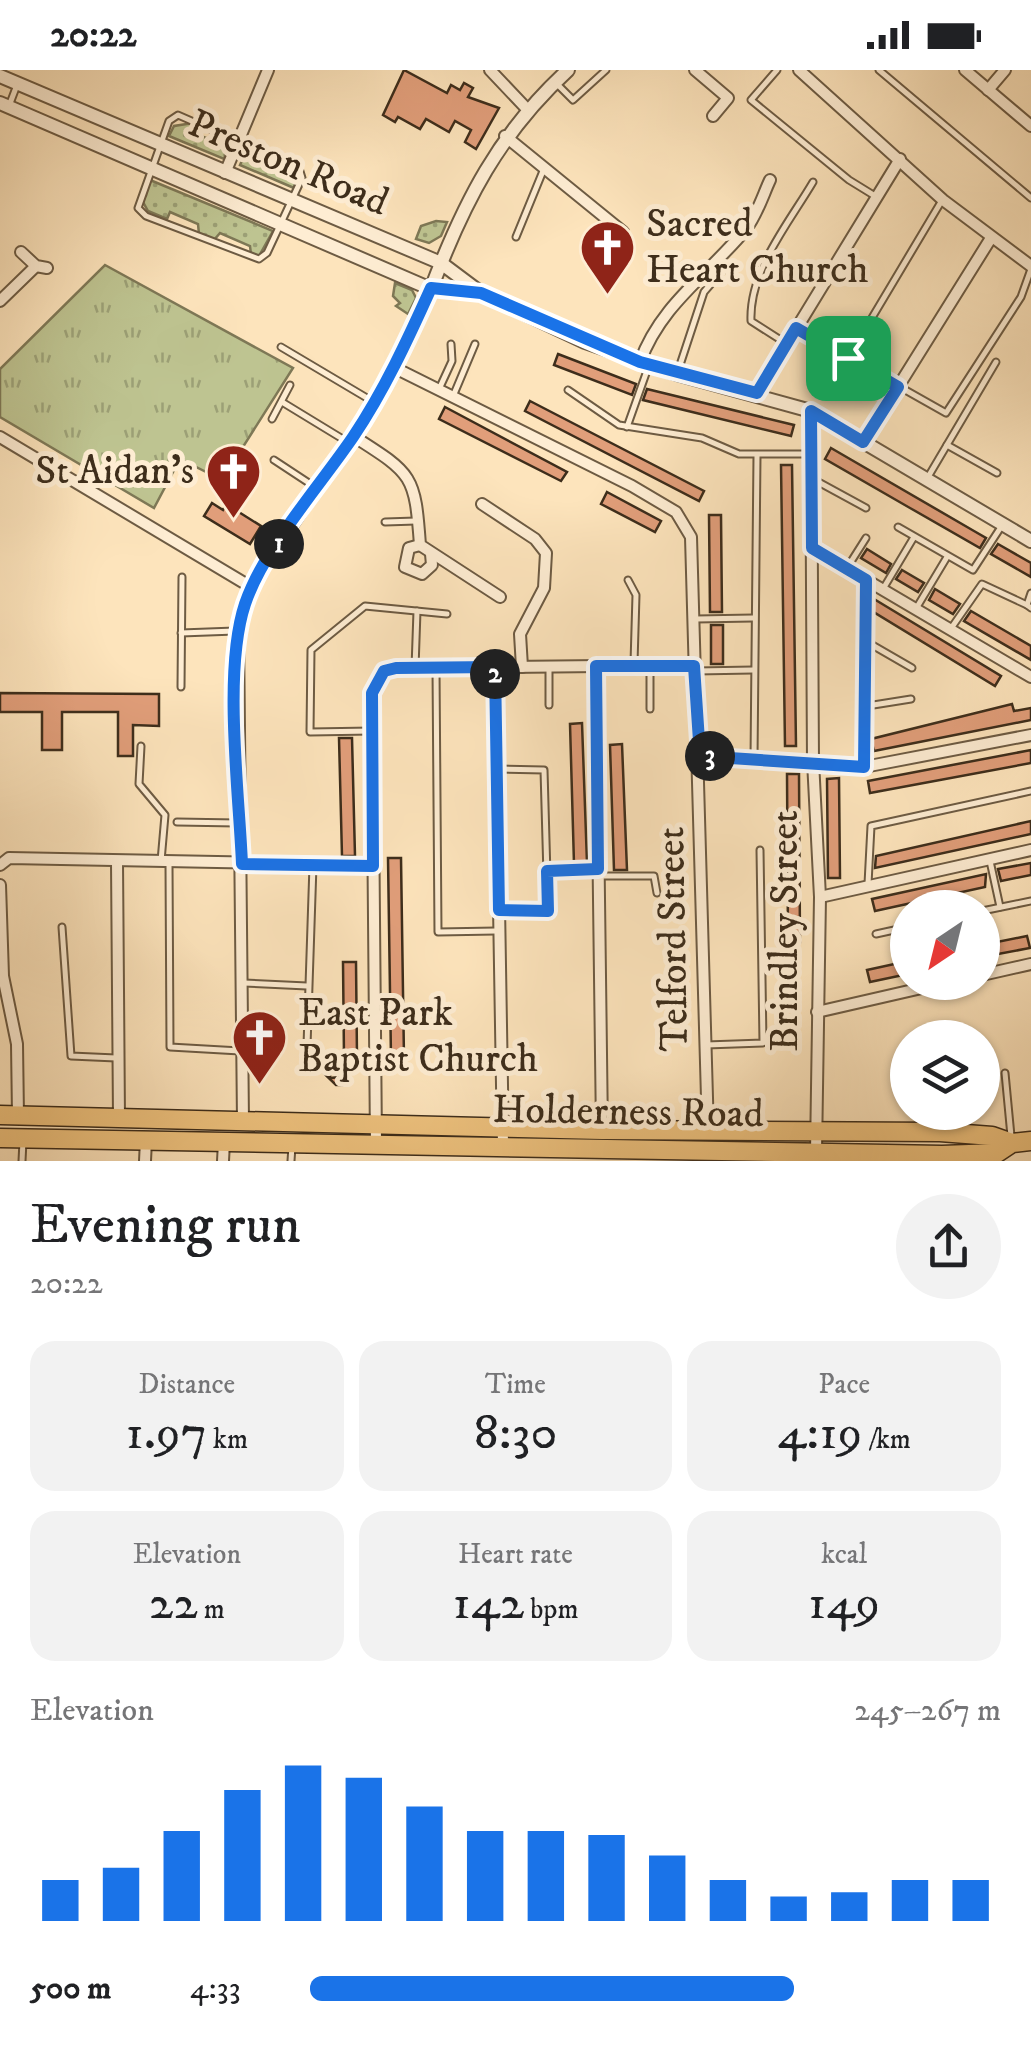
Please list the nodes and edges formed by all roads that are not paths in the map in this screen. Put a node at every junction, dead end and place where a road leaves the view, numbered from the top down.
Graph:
1 (268, 70) edge
2 (490, 70) edge
3 (568, 70) edge
4 (606, 70) edge
5 (695, 70) edge
6 (778, 70) edge
7 (799, 70) edge
8 (879, 70) edge
9 (965, 70) edge
10 (1005, 70) edge
11 (0, 76) edge
12 (555, 82) junction
13 (17, 85) junction
14 (988, 90) junction
15 (4, 105) edge
16 (526, 108) junction
17 (713, 116) dead end
18 (1031, 126) edge
19 (504, 136) junction
20 (239, 140) junction
21 (158, 145) junction
22 (900, 159) junction
23 (151, 168) junction
24 (544, 168) junction
25 (225, 173) junction
26 (770, 180) dead end
27 (813, 182) dead end
28 (294, 195) junction
29 (876, 197) junction
30 (1031, 198) edge
31 (943, 200) junction
32 (281, 222) junction
33 (623, 232) dead end
34 (516, 237) dead end
35 (991, 238) junction
36 (21, 252) dead end
37 (441, 264) junction
38 (1031, 266) edge
39 (723, 270) dead end
40 (431, 288) junction
41 (481, 293) junction
42 (0, 301) edge
43 (796, 328) junction
44 (451, 344) dead end
45 (475, 344) dead end
46 (786, 344) junction
47 (281, 348) dead end
48 (848, 358) junction
49 (996, 362) dead end
50 (644, 364) junction
51 (393, 368) junction
52 (677, 374) junction
53 (290, 385) dead end
54 (898, 387) junction
55 (439, 390) junction
56 (568, 390) dead end
57 (757, 393) junction
58 (452, 397) junction
59 (282, 402) junction
60 (375, 402) junction
61 (811, 411) junction
62 (272, 419) dead end
63 (627, 427) junction
64 (0, 436) edge
65 (351, 439) junction
66 (863, 442) junction
67 (947, 445) junction
68 (810, 454) junction
69 (757, 456) junction
70 (274, 460) dead end
71 (997, 473) dead end
72 (811, 478) junction
73 (927, 480) junction
74 (317, 488) junction
75 (482, 504) dead end
76 (866, 508) dead end
77 (418, 521) junction
78 (384, 522) dead end
79 (1002, 524) junction
80 (898, 527) dead end
81 (914, 537) junction
82 (866, 538) dead end
83 (1031, 541) edge
84 (420, 545) junction
85 (812, 548) junction
86 (432, 554) junction
87 (948, 557) junction
88 (846, 568) junction
89 (182, 578) dead end
90 (628, 580) dead end
91 (866, 580) junction
92 (252, 587) junction
93 (883, 589) junction
94 (1031, 594) edge
95 (500, 596) dead end
96 (1029, 606) edge
97 (916, 609) junction
98 (417, 611) junction
99 (447, 614) dead end
100 (753, 618) junction
101 (693, 619) junction
102 (950, 630) junction
103 (238, 631) junction
104 (181, 633) junction
105 (867, 642) junction
106 (596, 666) junction
107 (634, 666) junction
108 (650, 666) junction
109 (495, 667) junction
110 (522, 667) junction
111 (549, 667) junction
112 (416, 668) junction
113 (436, 668) junction
114 (694, 668) junction
115 (912, 668) dead end
116 (753, 670) junction
117 (1031, 677) edge
118 (181, 686) dead end
119 (911, 700) dead end
120 (549, 705) dead end
121 (867, 706) junction
122 (650, 708) dead end
123 (372, 731) junction
124 (1031, 735) edge
125 (141, 746) dead end
126 (700, 756) junction
127 (754, 758) junction
128 (814, 761) junction
129 (864, 767) junction
130 (497, 769) junction
131 (1031, 792) edge
132 (177, 822) dead end
133 (240, 823) junction
134 (760, 850) dead end
135 (1031, 850) edge
136 (989, 859) junction
137 (117, 862) junction
138 (165, 864) junction
139 (242, 864) junction
140 (313, 864) junction
141 (0, 866) edge
142 (373, 866) junction
143 (547, 871) junction
144 (599, 872) junction
145 (0, 885) edge
146 (868, 886) junction
147 (996, 890) edge
148 (657, 893) dead end
149 (820, 897) junction
150 (1031, 900) edge
151 (1000, 907) edge
152 (499, 910) junction
153 (62, 927) dead end
154 (500, 931) junction
155 (890, 931) edge
156 (876, 934) dead end
157 (1031, 964) edge
158 (1000, 971) edge
159 (241, 983) junction
160 (307, 986) junction
161 (890, 995) edge
162 (818, 1012) junction
163 (706, 1045) junction
164 (307, 1046) dead end
165 (240, 1052) junction
166 (119, 1059) junction
167 (1005, 1073) dead end
168 (9, 1116) edge
169 (117, 1118) junction
170 (212, 1121) junction
171 (243, 1122) junction
172 (376, 1124) junction
173 (816, 1132) junction
174 (503, 1136) junction
175 (14, 1138) edge
176 (602, 1138) junction
177 (114, 1140) junction
178 (146, 1140) junction
179 (376, 1144) junction
180 (1006, 1147) edge
181 (694, 1149) edge
182 (223, 1152) edge
183 (291, 1152) edge
184 (816, 1152) junction
185 (22, 1161) edge
186 (146, 1161) edge

1 - 20 street
2 - 16 street
3 - 12 street
4 - 12 lane
5 - 17 street
6 - 29 lane
7 - 22 street
8 - 30 lane
9 - 14 street
10 - 14 street
11 - 13 street, Preston Road
12 - 16 street
13 - 15 lane
13 - 21 street, Preston Road
14 - 18 street
15 - 23 street, Preston Road
16 - 19 street
19 - 24 street
19 - 37 street
20 - 21 lane
20 - 25 street
20 - 28 lane
21 - 23 lane
21 - 25 street, Preston Road
22 - 29 street
22 - 31 street
23 - 32 street, Preston Road
23 - 32 lane
24 - 33 street
24 - 34 lane
25 - 28 street, Preston Road
26 - 50 street
27 - 46 lane
28 - 32 lane
28 - 37 street, Preston Road
29 - 43 street
31 - 35 street
31 - 48 lane
32 - 40 street, Preston Road
35 - 38 street
35 - 54 street
36 - 42 street
37 - 40 street
37 - 41 street, Preston Road
38 - 54 lane
39 - 52 lane
40 - 41 street, Preston Road
40 - 51 street
41 - 50 street
43 - 46 street
43 - 48 lane
44 - 55 lane
45 - 58 lane
46 - 57 street
47 - 60 lane
48 - 54 lane
49 - 67 lane
50 - 52 street
50 - 63 lane
51 - 55 street, Telford Street
51 - 60 street
52 - 57 street
53 - 59 lane
54 - 66 street
55 - 58 street, Telford Street
56 - 63 lane
57 - 61 street
58 - 101 street, Telford Street
59 - 62 lane
59 - 65 lane
60 - 65 street
61 - 66 street
61 - 68 street, Brindley Street
63 - 69 lane
64 - 92 street
65 - 74 street
65 - 77 street
66 - 73 street
67 - 71 lane
67 - 73 lane
68 - 69 lane
68 - 72 street, Brindley Street
69 - 100 lane
70 - 74 lane
72 - 76 lane
72 - 85 street, Brindley Street
73 - 79 street
74 - 92 street
75 - 110 street
77 - 78 lane
77 - 84 street
79 - 83 street
79 - 87 lane
80 - 81 lane
81 - 87 lane
81 - 93 lane
82 - 88 lane
84 - 86 street
84 - 86 street
85 - 88 street
85 - 128 street, Brindley Street
86 - 95 street
87 - 97 lane
88 - 91 street
89 - 104 lane
90 - 107 lane
91 - 93 street
91 - 105 lane
92 - 103 street
93 - 97 street
94 - 96 lane
96 - 102 lane
97 - 102 street
98 - 99 lane
98 - 112 lane
98 - 123 lane
100 - 101 lane
100 - 116 lane
101 - 114 street, Telford Street
102 - 117 street
103 - 104 lane
103 - 133 street
104 - 118 lane
105 - 115 lane
105 - 121 lane
106 - 107 street
106 - 111 street
106 - 144 street
107 - 108 street
108 - 114 street
108 - 122 lane
109 - 110 street
109 - 113 street
109 - 130 street
110 - 111 street
111 - 120 lane
112 - 113 street
112 - 123 street
113 - 154 lane
114 - 116 lane
114 - 126 street, Telford Street
116 - 127 lane
119 - 121 lane
121 - 129 lane
123 - 142 street
124 - 129 street
125 - 138 lane
126 - 127 street
126 - 163 street, Telford Street
127 - 128 street
128 - 129 street
128 - 149 street, Brindley Street
130 - 143 lane
130 - 152 street
131 - 146 lane
132 - 133 lane
133 - 139 street
134 - 163 lane
135 - 136 street
136 - 146 street
136 - 147 lane
137 - 138 street
137 - 141 street
137 - 166 street
138 - 139 street
138 - 165 lane
139 - 140 street
139 - 159 street
140 - 142 street
140 - 160 lane
142 - 172 street
143 - 144 lane
143 - 152 lane
144 - 148 lane
144 - 176 street
145 - 168 street
146 - 149 street
149 - 162 street, Brindley Street
150 - 151 lane
152 - 154 street
153 - 166 lane
154 - 174 street
155 - 156 lane
157 - 158 street
159 - 160 lane
159 - 165 street
160 - 164 lane
161 - 162 street
162 - 173 street, Brindley Street
163 - 181 street, Telford Street
165 - 171 street
166 - 169 street
167 - 180 lane
168 - 169 highway, Holderness Road
168 - 175 lane
169 - 170 highway, Holderness Road
169 - 177 lane
170 - 171 highway, Holderness Road
170 - 182 lane
171 - 172 highway, Holderness Road
172 - 174 highway, Holderness Road
172 - 179 street
173 - 180 highway, Holderness Road
173 - 181 highway, Holderness Road
173 - 184 street, Brindley Street
174 - 176 highway, Holderness Road
174 - 179 highway, Holderness Road
175 - 177 highway, Holderness Road
175 - 185 lane
176 - 181 highway, Holderness Road
176 - 181 highway, Holderness Road
177 - 178 highway, Holderness Road
178 - 182 highway, Holderness Road
178 - 186 street
179 - 183 highway, Holderness Road
180 - 184 highway, Holderness Road
181 - 184 highway, Holderness Road
182 - 183 highway, Holderness Road

